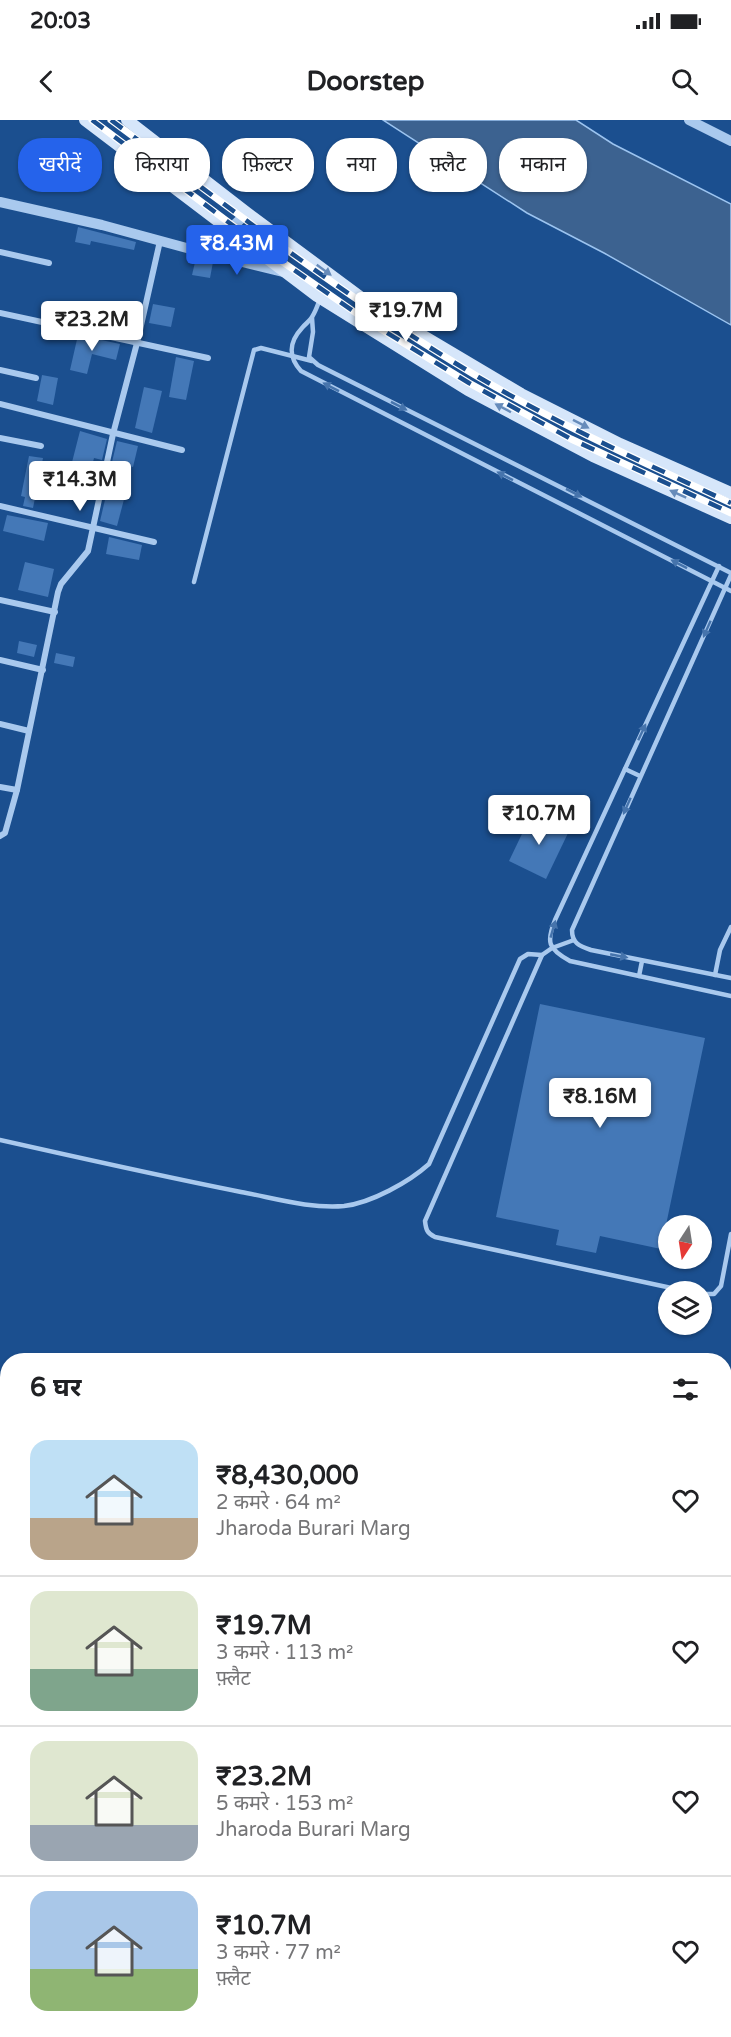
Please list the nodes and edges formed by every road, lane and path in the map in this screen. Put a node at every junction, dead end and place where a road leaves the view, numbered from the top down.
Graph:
1 (85, 120) edge
2 (127, 120) edge
3 (689, 120) edge
4 (731, 141) edge
5 (0, 202) edge
6 (247, 213) junction
7 (229, 230) junction
8 (160, 241) junction
9 (194, 250) junction
10 (0, 252) edge
11 (49, 263) dead end
12 (287, 274) junction
13 (321, 298) junction
14 (0, 313) edge
15 (312, 318) junction
16 (136, 343) junction
17 (292, 357) junction
18 (208, 358) dead end
19 (312, 362) junction
20 (0, 370) edge
21 (36, 378) dead end
22 (0, 404) edge
23 (113, 434) junction
24 (0, 438) edge
25 (41, 446) dead end
26 (182, 450) dead end
27 (731, 493) edge
28 (0, 506) edge
29 (731, 518) edge
30 (93, 528) junction
31 (154, 542) dead end
32 (719, 566) junction
33 (731, 574) edge
34 (712, 581) junction
35 (194, 582) dead end
36 (728, 589) edge
37 (0, 600) edge
38 (55, 612) junction
39 (0, 660) edge
40 (43, 670) junction
41 (0, 724) edge
42 (29, 731) junction
43 (625, 769) junction
44 (640, 776) junction
45 (0, 787) edge
46 (17, 790) junction
47 (0, 836) edge
48 (731, 927) edge
49 (573, 940) junction
50 (552, 948) junction
51 (542, 955) junction
52 (642, 961) junction
53 (715, 975) junction
54 (639, 976) junction
55 (731, 978) edge
56 (731, 996) edge
57 (0, 1140) edge
58 (731, 1234) edge
59 (658, 1285) edge
60 (712, 1294) edge

1 - 7 main road
2 - 6 main road
3 - 4 street
5 - 8 street
6 - 7 street
6 -> 27 main road
7 - 9 street
7 - 12 main road
8 - 9 street
8 - 16 street
9 - 12 street
10 - 11 street
12 - 13 main road
13 - 15 lane
29 -> 13 main road
14 - 16 street
15 - 17 lane
15 - 19 lane
16 - 18 street
16 - 23 street
17 - 19 lane
34 -> 17 lane
17 - 35 lane
19 -> 32 lane
20 - 21 street
22 - 23 street
23 - 26 street
23 - 30 street
24 - 25 street
28 - 30 street
30 - 31 street
30 - 38 street
32 - 33 lane
32 - 34 lane
33 - 36 lane
34 - 36 lane
43 -> 34 lane
36 -> 44 lane
37 - 38 street
38 - 40 street
39 - 40 street
40 - 42 street
41 - 42 street
42 - 46 street
43 - 44 lane
50 -> 43 lane
44 -> 49 lane
45 - 46 street
46 - 47 street
48 - 53 lane
49 - 50 lane
49 -> 52 lane
50 - 51 lane
50 - 54 lane
51 - 57 lane
51 - 59 lane
52 - 53 lane
52 - 54 lane
53 - 55 lane
54 - 56 lane
58 - 60 lane

